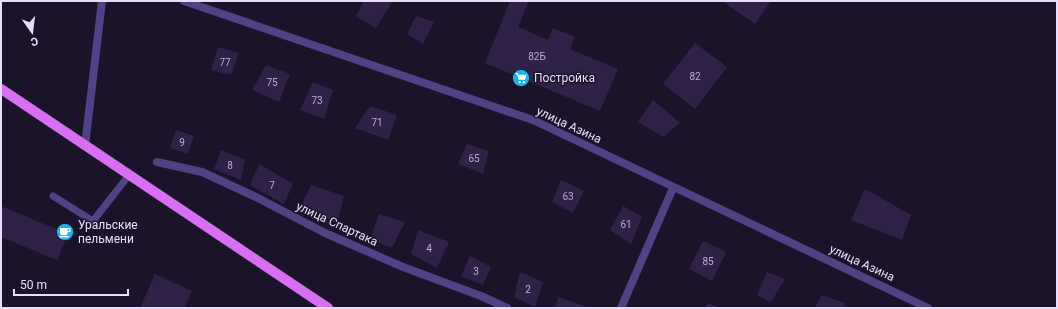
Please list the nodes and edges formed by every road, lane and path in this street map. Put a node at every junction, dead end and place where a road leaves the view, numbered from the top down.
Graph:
1 (102, 1) edge
2 (184, 1) edge
3 (1, 89) edge
4 (85, 146) junction
5 (158, 162) dead end
6 (129, 175) junction
7 (673, 188) junction
8 (53, 196) dead end
9 (328, 308) edge
10 (507, 308) edge
11 (622, 308) edge
12 (928, 308) edge

1 - 4 street
2 - 7 street, улица Азина
3 - 4 main road
4 - 6 main road
5 - 10 street, улица Спартака
6 - 8 lane
6 - 9 main road
7 - 11 street
7 - 12 street, улица Азина

